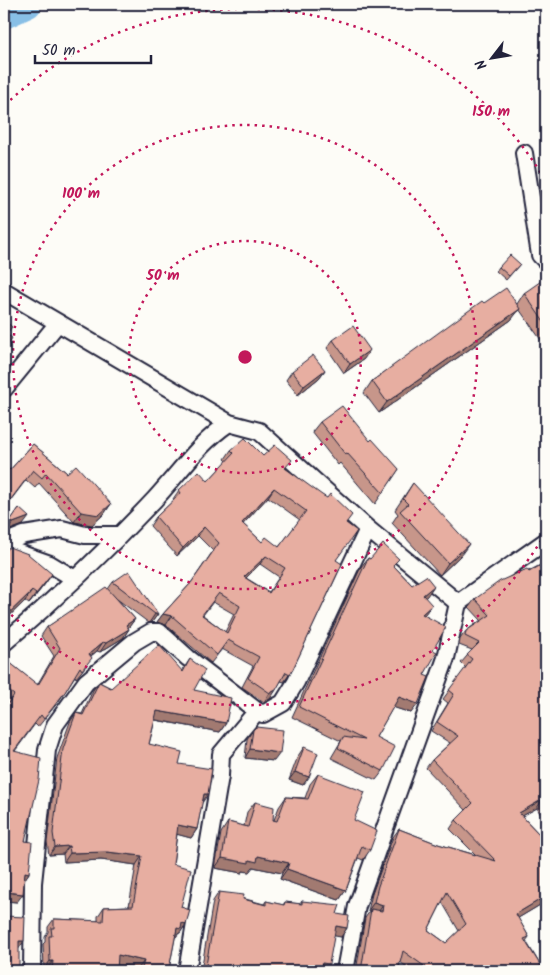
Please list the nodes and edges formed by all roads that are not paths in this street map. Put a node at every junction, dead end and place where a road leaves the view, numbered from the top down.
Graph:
1 (524, 153) dead end
2 (546, 261) edge
3 (4, 291) edge
4 (58, 323) junction
5 (4, 389) edge
6 (229, 423) junction
7 (368, 529) junction
8 (119, 535) junction
9 (546, 541) edge
10 (4, 543) edge
11 (4, 547) edge
12 (75, 579) junction
13 (458, 604) junction
14 (4, 643) edge
15 (257, 711) junction
16 (32, 971) edge
17 (187, 971) edge
18 (345, 971) edge

1 - 2 street
3 - 4 street
4 - 5 street
4 - 6 street
6 - 7 street
6 - 8 street
7 - 13 street
7 - 15 street
8 - 10 street
8 - 12 street
9 - 13 street
11 - 12 street
12 - 14 street
13 - 18 street
15 - 16 street
15 - 17 street

